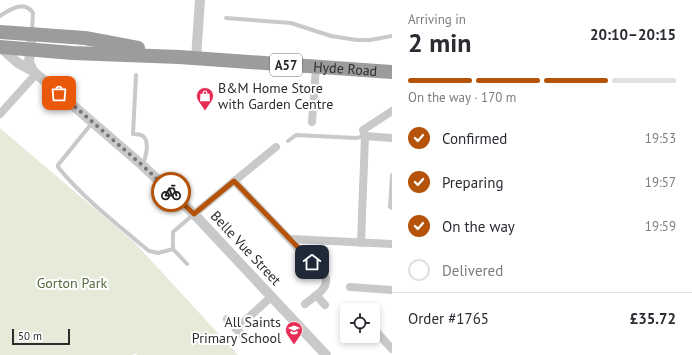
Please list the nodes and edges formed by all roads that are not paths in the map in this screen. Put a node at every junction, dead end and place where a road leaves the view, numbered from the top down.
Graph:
1 (200, 0) edge
2 (0, 16) edge
3 (226, 18) dead end
4 (0, 32) edge
5 (392, 36) edge
6 (0, 40) edge
7 (31, 42) junction
8 (0, 47) edge
9 (179, 57) junction
10 (196, 58) junction
11 (316, 67) junction
12 (35, 72) junction
13 (392, 72) edge
14 (136, 74) dead end
15 (392, 111) edge
16 (0, 114) edge
17 (312, 122) dead end
18 (93, 123) junction
19 (365, 136) junction
20 (392, 138) edge
21 (288, 141) dead end
22 (276, 147) dead end
23 (142, 165) junction
24 (392, 175) edge
25 (234, 181) junction
26 (392, 208) edge
27 (194, 214) junction
28 (291, 240) junction
29 (361, 243) junction
30 (392, 244) edge
31 (173, 249) junction
32 (187, 264) dead end
33 (350, 287) dead end
34 (392, 290) edge
35 (316, 295) junction
36 (272, 296) junction
37 (305, 304) dead end
38 (325, 305) dead end
39 (227, 319) dead end
40 (236, 328) junction
41 (380, 336) edge
42 (244, 337) dead end
43 (392, 349) edge
44 (326, 355) edge

1 - 10 street
2 - 7 lane
3 - 5 lane
4 - 7 highway, Hyde Road / A57
6 - 7 highway, Hyde Road / A57
7 - 8 highway, Hyde Road / A57
7 - 9 highway, Hyde Road / A57
7 - 9 highway, Hyde Road / A57
7 - 12 street
8 - 12 street, Belle Vue Street
9 - 10 highway, Hyde Road / A57
10 - 11 highway, Hyde Road / A57
11 - 13 highway, Hyde Road / A57
11 - 17 street
12 - 16 street
12 - 18 street, Belle Vue Street
14 - 23 lane
15 - 19 street
18 - 23 street, Belle Vue Street
18 - 31 lane
19 - 20 street
19 - 21 lane
19 - 29 street
22 - 25 street
23 - 27 street, Belle Vue Street
24 - 26 lane
25 - 27 street
25 - 28 street
27 - 31 lane
27 - 36 street, Belle Vue Street
28 - 29 street
28 - 35 street
29 - 30 street
31 - 32 lane
33 - 34 street
35 - 37 street
35 - 38 street
36 - 40 street
36 - 44 street, Belle Vue Street
39 - 40 street
40 - 42 street
41 - 43 street

